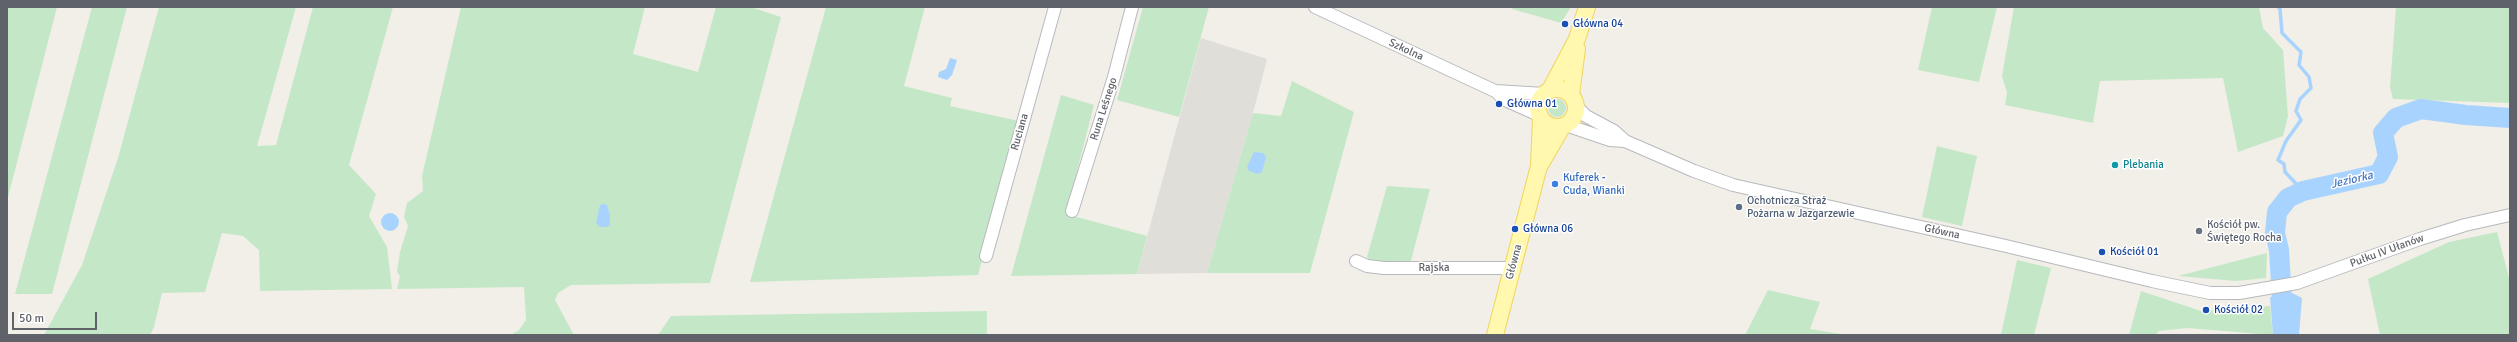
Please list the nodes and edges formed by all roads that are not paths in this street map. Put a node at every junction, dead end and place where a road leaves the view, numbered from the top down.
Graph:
1 (1055, 7) edge
2 (1132, 7) edge
3 (1315, 7) edge
4 (1587, 7) edge
5 (1577, 39) junction
6 (1497, 92) junction
7 (1547, 92) junction
8 (1574, 100) junction
9 (1540, 117) junction
10 (1564, 126) junction
11 (1626, 142) junction
12 (1539, 166) junction
13 (1072, 211) dead end
14 (2510, 215) edge
15 (986, 256) dead end
16 (1356, 261) dead end
17 (1512, 268) junction
18 (2265, 290) joint
19 (1495, 335) edge

1 - 15 street, Ruciana
2 - 13 street, Runa Leśnego
3 - 6 street, Szkolna
4 - 5 main road
5 - 7 main road
5 - 8 main road
6 - 7 street, Szkolna
6 - 9 street, Szkolna
7 - 8 main road
7 - 9 main road
8 - 10 main road
8 - 11 street, Główna
9 - 10 main road
9 - 12 main road, Główna
10 - 11 street, Główna
10 - 12 main road, Główna
11 - 18 street, Główna
12 - 17 main road, Główna
14 - 18 street, Pułku IV Ułanów
16 - 17 street, Rajska
17 - 19 main road, Główna

